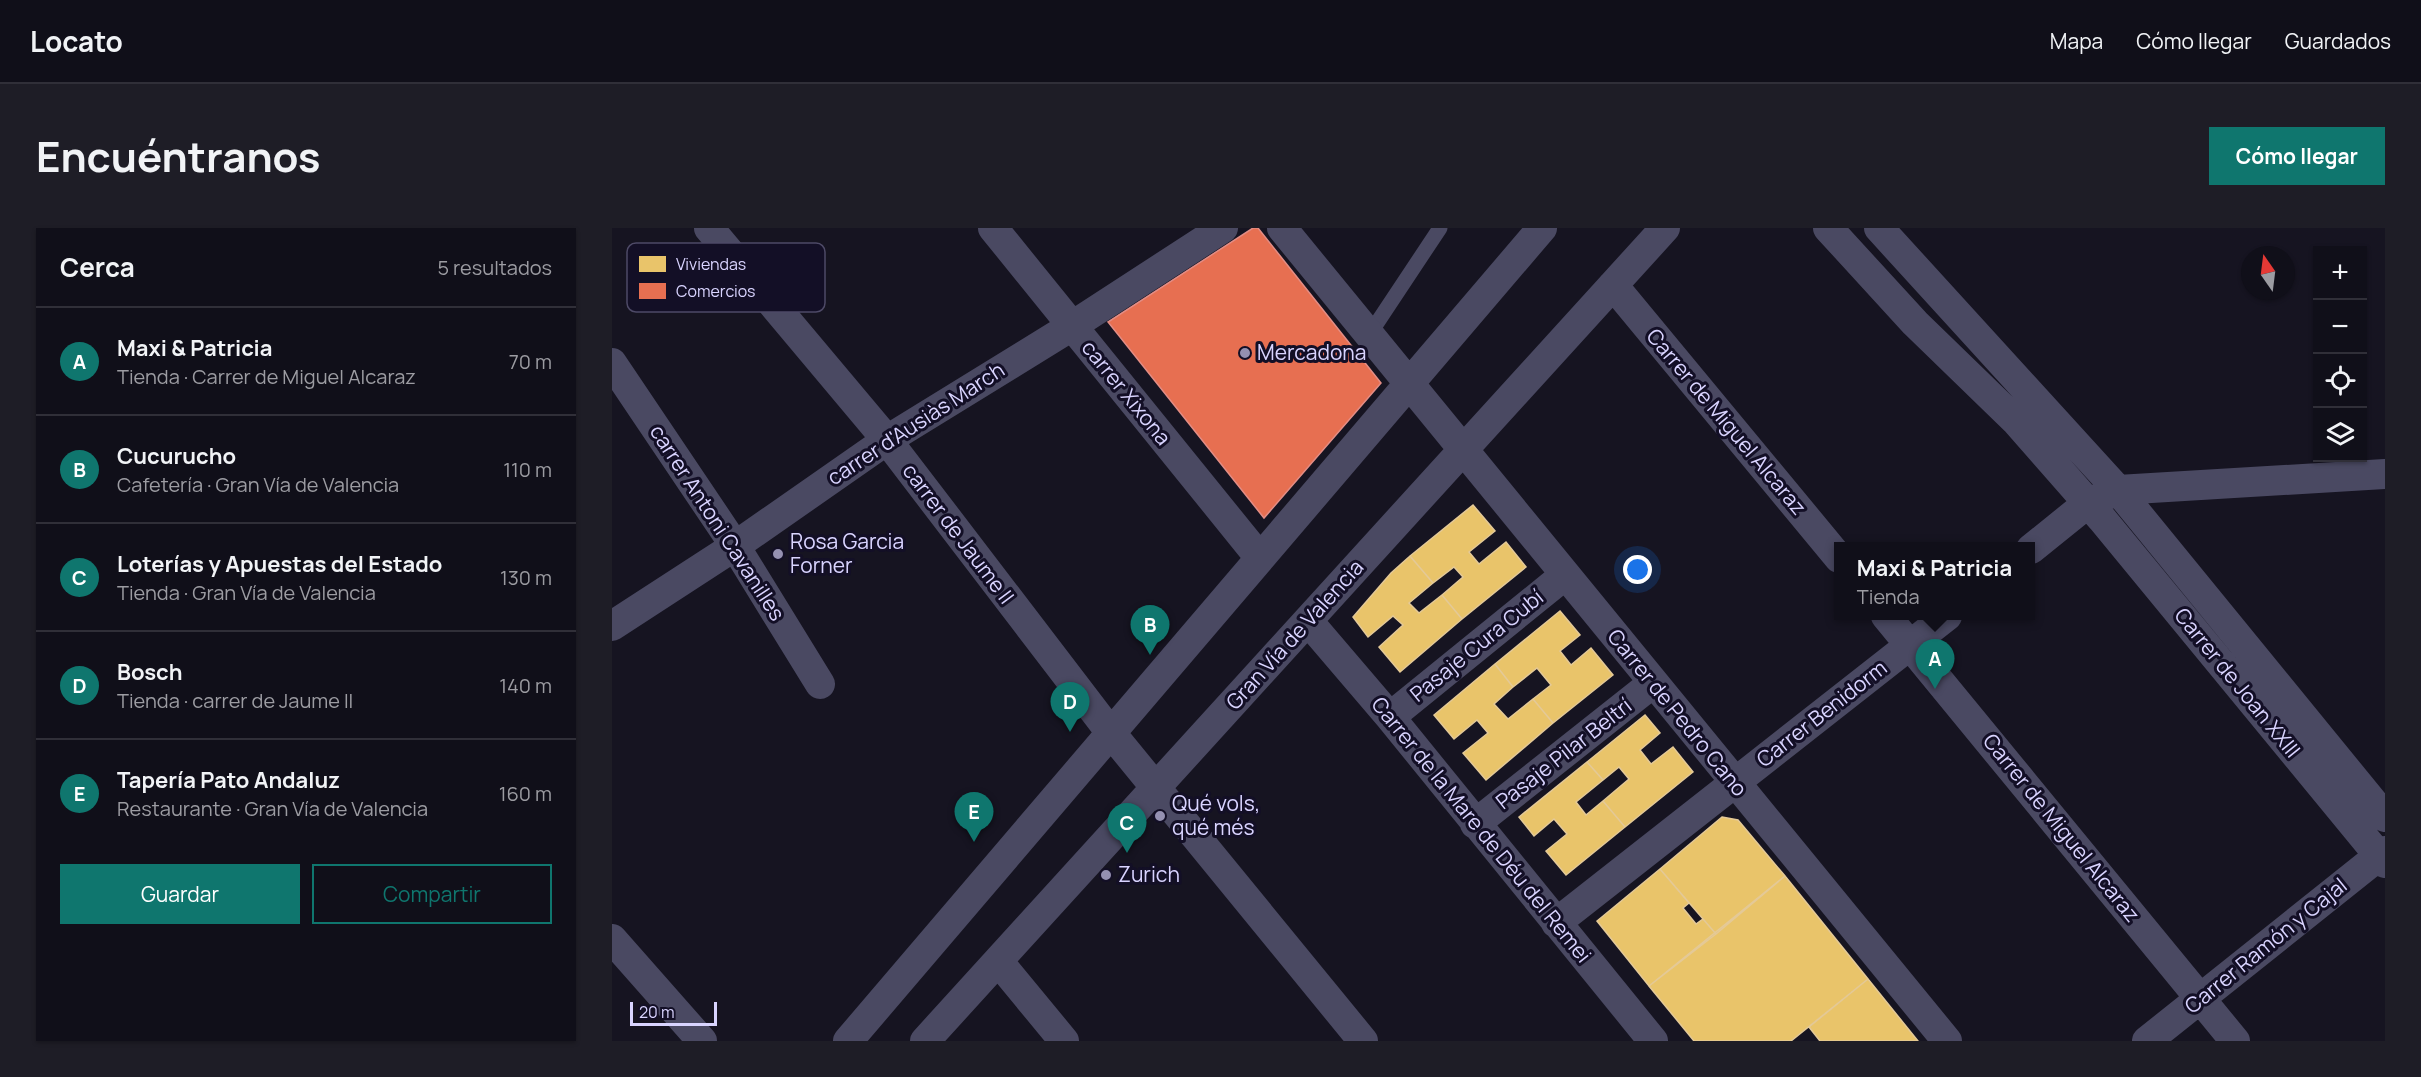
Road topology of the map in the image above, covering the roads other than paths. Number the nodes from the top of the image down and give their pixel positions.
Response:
1 (709, 228) edge
2 (993, 228) edge
3 (1223, 228) edge
4 (1282, 228) edge
5 (1440, 228) edge
6 (1542, 228) edge
7 (1665, 228) edge
8 (1828, 228) edge
9 (1879, 228) edge
10 (722, 243) edge
11 (1613, 285) junction
12 (779, 312) edge
13 (1072, 326) junction
14 (1369, 335) junction
15 (612, 363) edge
16 (1408, 384) junction
17 (886, 440) junction
18 (1463, 451) junction
19 (2385, 474) edge
20 (2118, 490) junction
21 (2095, 511) junction
22 (735, 546) junction
23 (2035, 547) edge
24 (1834, 552) edge
25 (1260, 558) junction
26 (1565, 575) junction
27 (1890, 620) edge
28 (1941, 620) edge
29 (1308, 621) junction
30 (612, 626) edge
31 (1910, 644) junction
32 (1653, 683) junction
33 (820, 684) dead end
34 (1390, 717) junction
35 (1111, 733) junction
36 (1735, 783) junction
37 (1156, 788) junction
38 (2385, 817) edge
39 (1475, 824) junction
40 (2383, 857) edge
41 (1556, 923) junction
42 (612, 939) edge
43 (998, 961) junction
44 (2200, 998) junction
45 (702, 1041) edge
46 (848, 1041) edge
47 (925, 1041) edge
48 (1064, 1041) edge
49 (1363, 1041) edge
50 (1653, 1041) edge
51 (1947, 1041) edge
52 (2147, 1041) edge
53 (2235, 1041) edge

1 - 10 street, carrer de Jaume II
2 - 13 street, carrer Xixona
3 - 13 street, carrer d'Ausiàs March
4 - 14 street, Carrer de Pedro Cano
5 - 14 lane
6 - 16 street
7 - 11 street, Gran Vía de Valencia
8 - 21 street, Carrer de Joan XXIII
9 - 20 street, Carrer de Joan XXIII
11 - 18 street, Gran Vía de Valencia
11 - 24 street, Carrer de Miguel Alcaraz
12 - 17 street, carrer de Jaume II
13 - 17 street, carrer d'Ausiàs March
13 - 25 street, carrer Xixona
14 - 16 street, Carrer de Pedro Cano
15 - 22 street, carrer Antoni Cavanilles
16 - 18 street, Carrer de Pedro Cano
16 - 25 street
17 - 22 street, carrer d'Ausiàs March
17 - 35 street, carrer de Jaume II
18 - 26 street, Carrer de Pedro Cano
18 - 29 street, Gran Vía de Valencia
19 - 20 street
20 - 21 street
20 - 38 street, Carrer de Joan XXIII
21 - 23 street
21 - 40 street, Carrer de Joan XXIII
22 - 30 street, carrer d'Ausiàs March
22 - 33 street, carrer Antoni Cavanilles
25 - 35 street
26 - 32 street, Carrer de Pedro Cano
26 - 34 street, Pasaje Cura Cubí
27 - 31 street, Carrer de Miguel Alcaraz
28 - 31 street, Carrer Benidorm
29 - 34 street, Carrer de la Mare de Déu del Remei
29 - 37 street, Gran Vía de Valencia
31 - 36 street, Carrer Benidorm
31 - 44 street, Carrer de Miguel Alcaraz
32 - 36 street, Carrer de Pedro Cano
32 - 39 street, Pasaje Pilar Beltrí
34 - 39 street, Carrer de la Mare de Déu del Remei
35 - 37 street, carrer de Jaume II
35 - 46 street
36 - 41 street, Carrer Benidorm
36 - 51 street, Carrer de Pedro Cano
37 - 43 street, Gran Vía de Valencia
37 - 49 street, carrer de Jaume II
39 - 41 street, Carrer de la Mare de Déu del Remei
40 - 44 street, Carrer Ramón y Cajal
41 - 50 street, Carrer de la Mare de Déu del Remei
42 - 45 street
43 - 47 street, Gran Vía de Valencia
43 - 48 street
44 - 52 street, Carrer Ramón y Cajal
44 - 53 street, Carrer de Miguel Alcaraz

